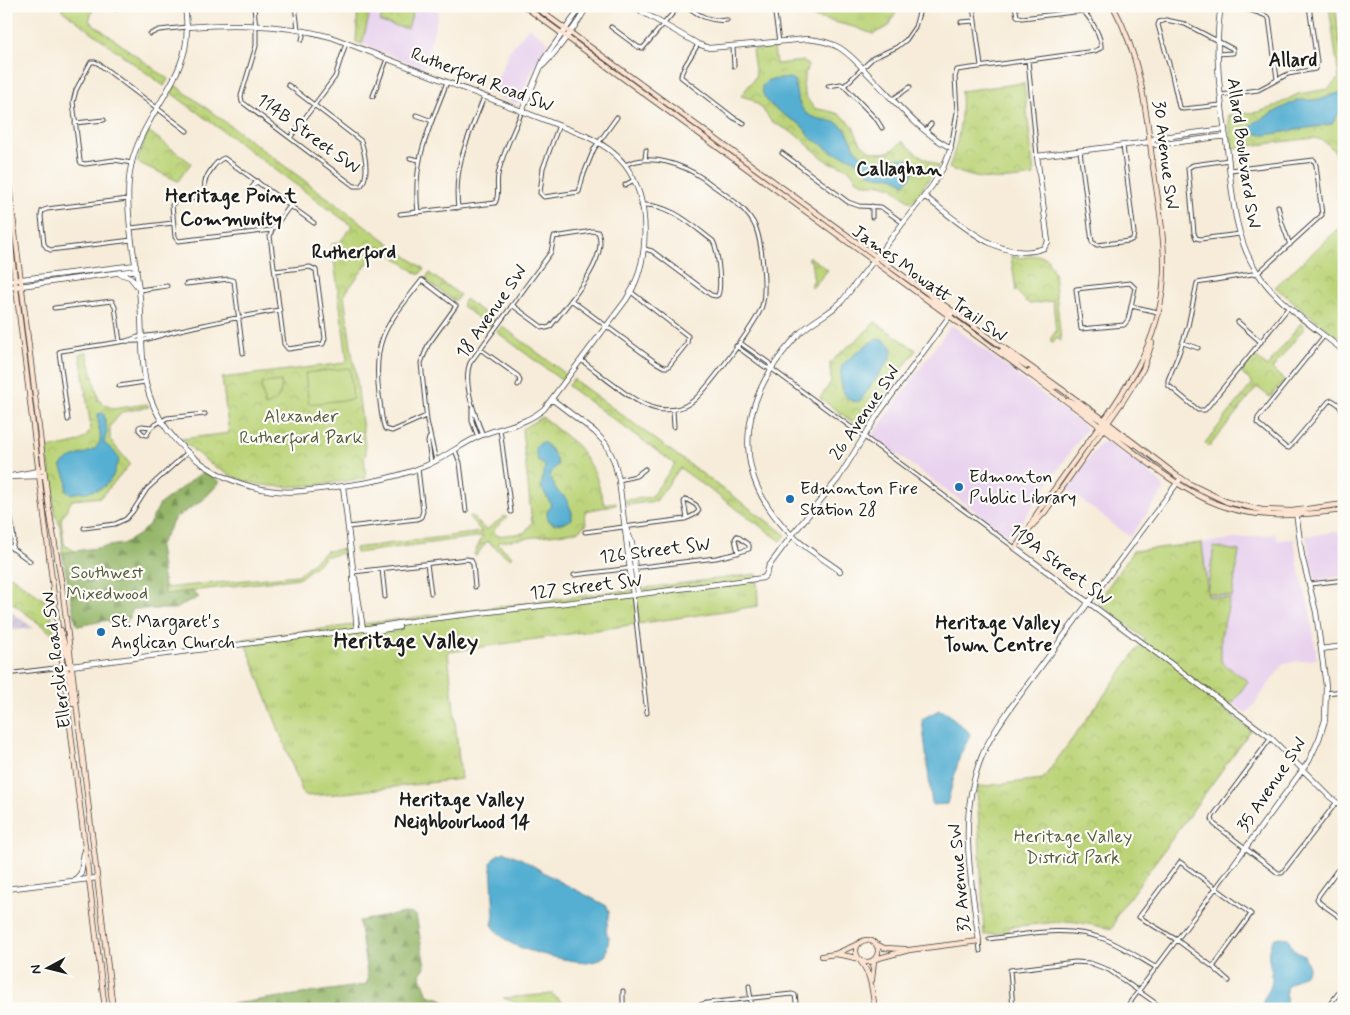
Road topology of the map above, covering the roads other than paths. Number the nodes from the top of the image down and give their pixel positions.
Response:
1 (185, 6) edge
2 (254, 6) edge
3 (295, 6) edge
4 (524, 6) edge
5 (534, 6) edge
6 (632, 6) edge
7 (679, 6) edge
8 (687, 6) edge
9 (921, 6) edge
10 (973, 6) edge
11 (1016, 6) edge
12 (1113, 6) edge
13 (1221, 6) edge
14 (1238, 6) edge
15 (1309, 6) edge
16 (587, 8) edge
17 (775, 14) dead end
18 (727, 20) dead end
19 (975, 21) junction
20 (961, 22) dead end
21 (664, 25) junction
22 (256, 26) junction
23 (188, 27) junction
24 (611, 27) dead end
25 (298, 29) junction
26 (568, 30) junction
27 (304, 31) junction
28 (150, 34) dead end
29 (564, 35) junction
30 (302, 40) dead end
31 (1217, 41) junction
32 (346, 42) junction
33 (779, 42) junction
34 (698, 44) junction
35 (733, 47) junction
36 (1217, 54) junction
37 (388, 58) junction
38 (1028, 60) junction
39 (734, 66) dead end
40 (981, 66) junction
41 (862, 68) junction
42 (1277, 79) junction
43 (447, 82) junction
44 (288, 85) dead end
45 (828, 86) dead end
46 (844, 86) junction
47 (910, 87) dead end
48 (1221, 95) junction
49 (373, 96) dead end
50 (485, 96) junction
51 (893, 99) junction
52 (1222, 104) junction
53 (314, 105) junction
54 (158, 108) junction
55 (522, 111) junction
56 (416, 115) dead end
57 (617, 116) dead end
58 (104, 120) dead end
59 (432, 121) junction
60 (744, 123) dead end
61 (75, 124) junction
62 (931, 124) dead end
63 (559, 126) junction
64 (882, 128) dead end
65 (1225, 129) junction
66 (187, 131) dead end
67 (925, 131) junction
68 (1226, 136) junction
69 (290, 138) junction
70 (598, 142) junction
71 (1150, 142) junction
72 (1123, 146) junction
73 (951, 148) junction
74 (646, 150) dead end
75 (1080, 151) junction
76 (782, 154) dead end
77 (1037, 156) junction
78 (410, 158) dead end
79 (6, 160) edge
80 (419, 160) junction
81 (646, 160) junction
82 (1229, 160) junction
83 (132, 162) junction
84 (625, 165) junction
85 (1230, 170) junction
86 (634, 180) junction
87 (256, 181) junction
88 (625, 185) dead end
89 (249, 191) dead end
90 (924, 196) junction
91 (128, 199) junction
92 (641, 205) junction
93 (290, 206) junction
94 (872, 206) junction
95 (1278, 206) dead end
96 (6, 207) edge
97 (458, 208) junction
98 (418, 213) junction
99 (400, 214) dead end
100 (872, 217) dead end
101 (173, 223) junction
102 (314, 223) dead end
103 (903, 223) junction
104 (132, 228) junction
105 (272, 230) junction
106 (1240, 234) junction
107 (133, 240) junction
108 (1290, 245) junction
109 (645, 249) junction
110 (877, 257) junction
111 (873, 261) junction
112 (136, 268) junction
113 (275, 271) junction
114 (116, 273) junction
115 (1258, 273) junction
116 (6, 280) edge
117 (18, 280) junction
118 (186, 284) dead end
119 (19, 286) junction
120 (167, 286) dead end
121 (6, 288) edge
122 (139, 290) junction
123 (631, 292) junction
124 (921, 297) junction
125 (571, 300) junction
126 (512, 305) junction
127 (1131, 306) junction
128 (1289, 307) junction
129 (54, 308) dead end
130 (280, 310) junction
131 (953, 311) junction
132 (1158, 312) junction
133 (239, 316) junction
134 (948, 317) junction
135 (1238, 322) dead end
136 (606, 326) junction
137 (1325, 336) junction
138 (143, 338) junction
139 (984, 341) junction
140 (120, 342) junction
141 (739, 342) junction
142 (1261, 342) junction
143 (1183, 343) junction
144 (736, 346) junction
145 (480, 348) junction
146 (1198, 348) dead end
147 (1344, 351) edge
148 (243, 353) dead end
149 (582, 360) junction
150 (1030, 366) junction
151 (772, 369) junction
152 (1026, 372) junction
153 (146, 382) junction
154 (518, 385) dead end
155 (120, 386) dead end
156 (1076, 398) junction
157 (552, 400) junction
158 (472, 408) junction
159 (672, 410) junction
160 (205, 414) dead end
161 (1344, 414) edge
162 (426, 416) junction
163 (68, 420) dead end
164 (162, 421) junction
165 (1103, 424) junction
166 (151, 427) dead end
167 (674, 427) dead end
168 (500, 429) junction
169 (483, 434) junction
170 (864, 436) junction
171 (478, 437) junction
172 (455, 450) junction
173 (188, 452) junction
174 (433, 462) junction
175 (418, 469) junction
176 (645, 469) dead end
177 (41, 470) junction
178 (42, 476) junction
179 (6, 477) edge
180 (619, 480) junction
181 (1179, 480) junction
182 (343, 486) junction
183 (1344, 504) edge
184 (1344, 510) edge
185 (466, 512) dead end
186 (511, 512) dead end
187 (1296, 513) junction
188 (687, 518) junction
189 (348, 527) junction
190 (625, 527) junction
191 (84, 528) dead end
192 (585, 532) dead end
193 (792, 535) junction
194 (6, 544) edge
195 (1015, 548) junction
196 (12, 549) junction
197 (738, 553) junction
198 (30, 561) dead end
199 (427, 564) junction
200 (632, 568) junction
201 (382, 569) junction
202 (840, 571) dead end
203 (354, 572) junction
204 (574, 575) dead end
205 (763, 578) joint
206 (1344, 580) edge
207 (1310, 584) junction
208 (475, 587) dead end
209 (430, 593) dead end
210 (635, 595) junction
211 (385, 597) dead end
212 (54, 598) junction
213 (1088, 603) junction
214 (364, 629) junction
215 (357, 630) junction
216 (1344, 646) edge
217 (1321, 649) junction
218 (72, 666) junction
219 (63, 667) junction
220 (6, 674) edge
221 (1344, 691) edge
222 (1326, 693) junction
223 (647, 713) dead end
224 (80, 732) junction
225 (1271, 738) junction
226 (1303, 770) junction
227 (1336, 803) junction
228 (1344, 808) edge
229 (1246, 848) junction
230 (85, 850) junction
231 (1344, 861) edge
232 (1233, 864) joint
233 (97, 878) junction
234 (88, 879) junction
235 (74, 881) junction
236 (1215, 888) junction
237 (6, 889) edge
238 (1344, 920) edge
239 (989, 939) dead end
240 (1177, 940) junction
241 (979, 941) junction
242 (874, 943) junction
243 (858, 944) junction
244 (909, 950) junction
245 (980, 951) dead end
246 (834, 954) junction
247 (822, 956) dead end
248 (875, 959) junction
249 (859, 960) junction
250 (1155, 967) junction
251 (1213, 967) junction
252 (1229, 981) dead end
253 (872, 984) junction
254 (749, 986) dead end
255 (1344, 986) edge
256 (623, 991) dead end
257 (1140, 991) junction
258 (750, 998) junction
259 (707, 1003) junction
260 (1161, 1007) dead end
261 (1040, 1008) edge
262 (105, 1009) edge
263 (113, 1009) edge
264 (623, 1009) edge
265 (685, 1009) edge
266 (707, 1009) edge
267 (752, 1009) edge
268 (797, 1009) edge
269 (875, 1009) edge
270 (1013, 1009) edge
271 (1033, 1009) edge
272 (1125, 1009) edge
273 (1326, 1009) edge

1 - 23 street, Rutherford Road SW
2 - 22 street
3 - 25 street
4 - 29 main road, James Mowatt Trail SW
5 - 26 main road, James Mowatt Trail SW
6 - 21 street
7 - 21 street
8 - 18 street
9 - 41 street
10 - 19 street
11 - 38 street
12 - 71 main road, 30 Avenue SW
13 - 31 street, Allard Boulevard SW
14 - 42 street
15 - 42 street
16 - 26 street
17 - 33 street
19 - 20 street
19 - 40 street
21 - 24 street
21 - 34 street
22 - 23 street, Rutherford Road SW
22 - 25 street, Rutherford Road SW
22 - 69 street, 114B Street SW
23 - 28 street
23 - 54 street, Rutherford Road SW
25 - 27 street, Rutherford Road SW
26 - 29 street
26 - 110 main road, James Mowatt Trail SW
27 - 30 street
27 - 32 street, Rutherford Road SW
29 - 55 street
29 - 111 main road, James Mowatt Trail SW
31 - 36 street, Allard Boulevard SW
31 - 36 street
31 - 52 street
32 - 37 street, Rutherford Road SW
32 - 53 street
33 - 35 street
33 - 41 street
34 - 35 street
34 - 60 street
35 - 39 street
36 - 48 street, Allard Boulevard SW
37 - 43 street, Rutherford Road SW
37 - 49 street
38 - 40 street
38 - 77 street
40 - 73 street
41 - 46 street
41 - 51 street
42 - 48 street
43 - 50 street, Rutherford Road SW
43 - 59 street
44 - 53 street
45 - 46 street
46 - 64 street
47 - 51 street
48 - 52 street, Allard Boulevard SW
50 - 55 street, Rutherford Road SW
50 - 97 street
51 - 67 street
52 - 65 street, Allard Boulevard SW
53 - 69 street
53 - 69 street, 114B Street SW
54 - 61 street
54 - 66 street
54 - 83 street, Rutherford Road SW
55 - 63 street, Rutherford Road SW
55 - 97 street
56 - 59 street
57 - 70 street
58 - 61 street
59 - 80 street
61 - 83 street
62 - 67 street
63 - 70 street, Rutherford Road SW
63 - 70 street
65 - 68 street, Allard Boulevard SW
65 - 71 street
67 - 73 street
68 - 71 street
68 - 82 street, Allard Boulevard SW
70 - 84 street, Rutherford Road SW
71 - 72 street
71 - 132 main road, 30 Avenue SW
72 - 75 street
72 - 75 street
73 - 90 street
74 - 81 street
75 - 77 street
76 - 94 street
77 - 90 street
78 - 80 street
79 - 117 main road, Ellerslie Road SW
80 - 98 street
81 - 84 street
81 - 141 street
82 - 85 street, Allard Boulevard SW
82 - 106 street
83 - 91 street, Rutherford Road SW
84 - 86 street, Rutherford Road SW
85 - 106 street, Allard Boulevard SW
85 - 108 street
86 - 88 street
86 - 92 street, Rutherford Road SW
87 - 89 street
87 - 93 street
87 - 101 street
90 - 103 street
91 - 104 street, Rutherford Road SW
91 - 107 street
92 - 109 street, Rutherford Road SW
92 - 109 street
93 - 102 street
93 - 105 street
94 - 100 street
94 - 103 street
95 - 108 street
96 - 117 main road, Ellerslie Road SW
97 - 98 street
98 - 99 street
101 - 104 street
101 - 105 street
103 - 110 street
104 - 107 street, Rutherford Road SW
105 - 113 street
106 - 115 street, Allard Boulevard SW
107 - 112 street, Rutherford Road SW
108 - 115 street
109 - 123 street, Rutherford Road SW
110 - 111 street
110 - 131 main road, James Mowatt Trail SW
111 - 124 main road, James Mowatt Trail SW
111 - 151 street
112 - 114 street
112 - 117 street
112 - 122 street, Rutherford Road SW
113 - 130 street
113 - 130 street
114 - 119 street
114 - 122 street
115 - 128 street, Allard Boulevard SW
115 - 143 street
116 - 117 street
117 - 119 main road, Ellerslie Road SW
118 - 133 street
119 - 121 street
119 - 177 main road, Ellerslie Road SW
120 - 122 street
122 - 138 street, Rutherford Road SW
123 - 136 street, Rutherford Road SW
123 - 136 street
124 - 131 main road
124 - 134 main road, James Mowatt Trail SW
125 - 126 street
125 - 126 street, 18 Avenue SW
125 - 136 street
126 - 145 street, 18 Avenue SW
127 - 127 street
127 - 132 street
128 - 137 street, Allard Boulevard SW
128 - 142 street
129 - 140 street
130 - 133 street
131 - 134 street, 26 Avenue SW
131 - 150 main road, James Mowatt Trail SW
132 - 165 main road, 30 Avenue SW
133 - 138 street
133 - 148 street
134 - 139 main road, James Mowatt Trail SW
134 - 170 street, 26 Avenue SW
135 - 142 street
136 - 149 street, Rutherford Road SW
137 - 147 street, Allard Boulevard SW
137 - 161 street
138 - 140 street
138 - 153 street, Rutherford Road SW
139 - 150 main road
139 - 152 main road, James Mowatt Trail SW
140 - 163 street
141 - 144 street
141 - 151 street, 119A Street SW
142 - 143 street
143 - 146 street
144 - 151 street, 119A Street SW
144 - 159 street
145 - 154 street
145 - 158 street, 18 Avenue SW
149 - 157 street, Rutherford Road SW
149 - 159 street
150 - 156 main road, James Mowatt Trail SW
151 - 170 street, 119A Street SW
151 - 193 street
152 - 156 main road
152 - 165 main road, James Mowatt Trail SW
153 - 155 street
153 - 164 street, Rutherford Road SW
156 - 165 main road, James Mowatt Trail SW
157 - 168 street, Rutherford Road SW
157 - 180 street
158 - 169 street, 18 Avenue SW
158 - 171 street, 18 Avenue SW
159 - 167 street
160 - 164 street
162 - 162 street
162 - 174 street
164 - 166 street
164 - 173 street, Rutherford Road SW
165 - 181 main road, James Mowatt Trail SW
165 - 181 main road, James Mowatt Trail SW
165 - 195 main road, 30 Avenue SW
168 - 169 street, Rutherford Road SW
168 - 186 street
169 - 171 street, Rutherford Road SW
170 - 193 street, 26 Avenue SW
170 - 195 street, 119A Street SW
171 - 172 street, Rutherford Road SW
172 - 174 street, Rutherford Road SW
172 - 185 street
173 - 182 street, Rutherford Road SW
173 - 191 street
174 - 175 street, Rutherford Road SW
175 - 182 street, Rutherford Road SW
175 - 189 street
176 - 180 street
177 - 178 main road, Ellerslie Road SW
177 - 179 street
178 - 179 street
178 - 212 main road, Ellerslie Road SW
178 - 218 main road, Ellerslie Road SW
179 - 196 street
180 - 190 street
181 - 187 main road, James Mowatt Trail SW
181 - 213 street, 32 Avenue SW
182 - 189 street
183 - 187 main road, James Mowatt Trail SW
184 - 187 main road, James Mowatt Trail SW
187 - 207 street, 35 Avenue SW
188 - 188 street
188 - 190 street
189 - 203 street
190 - 192 street
190 - 200 street
193 - 202 street
193 - 205 street, 26 Avenue SW
194 - 196 street
195 - 213 street, 119A Street SW
196 - 198 street
197 - 197 street, 126 Street SW
197 - 200 street, 126 Street SW
199 - 201 street
199 - 208 street
199 - 209 street
200 - 204 street, 126 Street SW
200 - 210 street
201 - 203 street
201 - 211 street
203 - 214 street
203 - 215 street
205 - 210 street, 127 Street SW
206 - 207 street
207 - 217 street, 35 Avenue SW
210 - 214 street, 127 Street SW
210 - 223 street
212 - 218 main road
212 - 219 main road, Ellerslie Road SW
213 - 225 street, 119A Street SW
213 - 241 street, 32 Avenue SW
214 - 215 street, 127 Street SW
215 - 218 street, 127 Street SW
216 - 217 street
217 - 222 street, 35 Avenue SW
218 - 219 street, 127 Street SW
218 - 224 main road, Ellerslie Road SW
219 - 220 street, 127 Street SW
219 - 224 main road
219 - 230 main road, Ellerslie Road SW
221 - 222 street
222 - 226 street, 35 Avenue SW
224 - 233 main road, Ellerslie Road SW
225 - 226 street, 119A Street SW
225 - 229 street
226 - 227 street, 119A Street SW
226 - 229 street, 35 Avenue SW
227 - 228 street, 119A Street SW
227 - 229 street
229 - 232 street, 35 Avenue SW
230 - 234 main road, Ellerslie Road SW
230 - 235 street
231 - 238 street
232 - 236 street
233 - 234 street
233 - 263 main road, Ellerslie Road SW
234 - 235 street
234 - 262 main road, Ellerslie Road SW
235 - 237 street
236 - 240 street
236 - 240 street
236 - 251 street
239 - 250 street
240 - 250 street
240 - 251 street
241 - 244 main road
241 - 245 street, 32 Avenue SW
242 - 243 main road
242 - 244 main road
242 - 248 main road
243 - 246 main road
243 - 249 main road
244 - 248 main road
246 - 247 main road
246 - 249 main road
248 - 249 main road
248 - 253 main road
249 - 253 main road
250 - 257 street
251 - 252 street
253 - 269 main road
254 - 258 street
255 - 273 street
256 - 264 street
257 - 260 street
257 - 270 street
257 - 272 street
258 - 259 street
258 - 267 street
258 - 268 street
259 - 265 street
259 - 266 street
261 - 271 street

